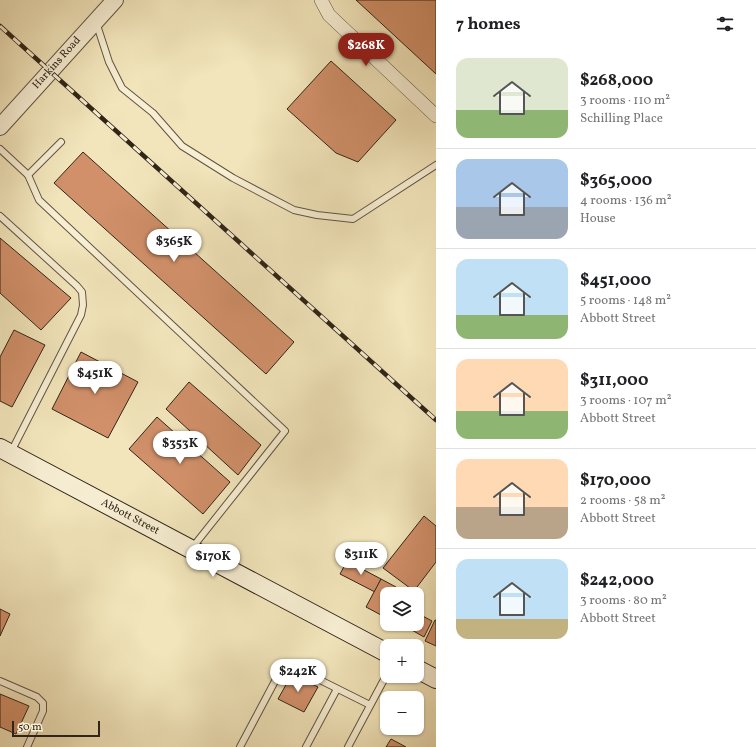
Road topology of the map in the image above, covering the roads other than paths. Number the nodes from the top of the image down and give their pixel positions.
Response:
1 (115, 0) edge
2 (321, 0) edge
3 (96, 21) junction
4 (436, 116) edge
5 (0, 127) edge
6 (61, 142) dead end
7 (0, 149) edge
8 (436, 165) edge
9 (28, 175) junction
10 (0, 216) edge
11 (5, 450) edge
12 (191, 549) junction
13 (380, 649) edge
14 (424, 673) edge
15 (436, 679) edge
16 (0, 681) edge
17 (382, 683) edge
18 (337, 689) junction
19 (370, 706) junction
20 (27, 747) edge
21 (240, 747) edge
22 (306, 747) edge
23 (348, 747) edge

1 - 3 street, Harkins Road
2 - 4 street
3 - 5 street, Harkins Road
3 - 8 lane
6 - 9 lane
7 - 9 lane
9 - 12 lane
10 - 11 lane
11 - 12 main road, Abbott Street
12 - 13 main road, Abbott Street
14 - 15 main road
16 - 20 lane
17 - 19 lane
18 - 19 lane
18 - 21 lane
18 - 22 lane
19 - 23 lane

